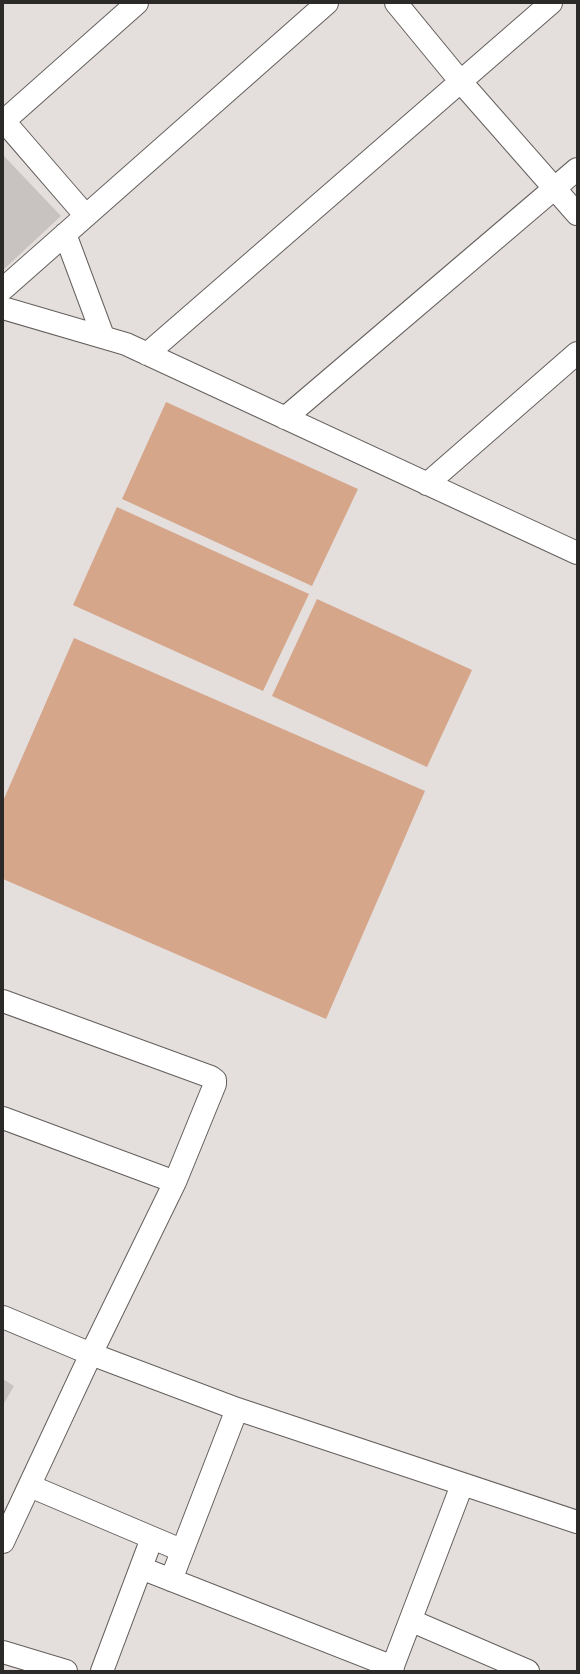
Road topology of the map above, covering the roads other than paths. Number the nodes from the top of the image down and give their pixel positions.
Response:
1 (137, 3) edge
2 (327, 3) edge
3 (396, 3) edge
4 (551, 3) edge
5 (461, 82) junction
6 (3, 120) edge
7 (577, 169) edge
8 (554, 188) junction
9 (577, 214) edge
10 (86, 216) junction
11 (65, 234) junction
12 (3, 289) edge
13 (3, 308) edge
14 (103, 336) junction
15 (577, 353) edge
16 (146, 354) junction
17 (285, 418) junction
18 (427, 484) junction
19 (575, 550) edge
20 (3, 1001) edge
21 (3, 1118) edge
22 (174, 1182) junction
23 (3, 1317) edge
24 (91, 1354) junction
25 (237, 1409) junction
26 (462, 1485) junction
27 (30, 1486) junction
28 (577, 1522) edge
29 (152, 1538) junction
30 (3, 1542) edge
31 (180, 1550) junction
32 (141, 1568) junction
33 (171, 1580) junction
34 (412, 1621) junction
35 (3, 1652) edge
36 (392, 1669) edge
37 (66, 1671) edge
38 (102, 1671) edge
39 (528, 1671) edge

1 - 6 street
2 - 10 street
3 - 5 street
4 - 5 street
5 - 8 street
5 - 16 street
6 - 10 street
7 - 8 street
8 - 9 street
8 - 17 street
10 - 11 street
11 - 12 street
11 - 14 street
13 - 14 street
14 - 16 street
15 - 18 street
16 - 17 street
17 - 18 street
18 - 19 street
20 - 22 street
21 - 22 street
22 - 24 street
23 - 24 street
24 - 25 street
24 - 27 street
25 - 26 street
25 - 31 street
26 - 28 street
26 - 34 street
27 - 29 street
27 - 30 street
29 - 31 street
29 - 32 street
31 - 33 street
32 - 33 street
32 - 38 street
33 - 36 street
34 - 36 street
34 - 39 street
35 - 37 street

